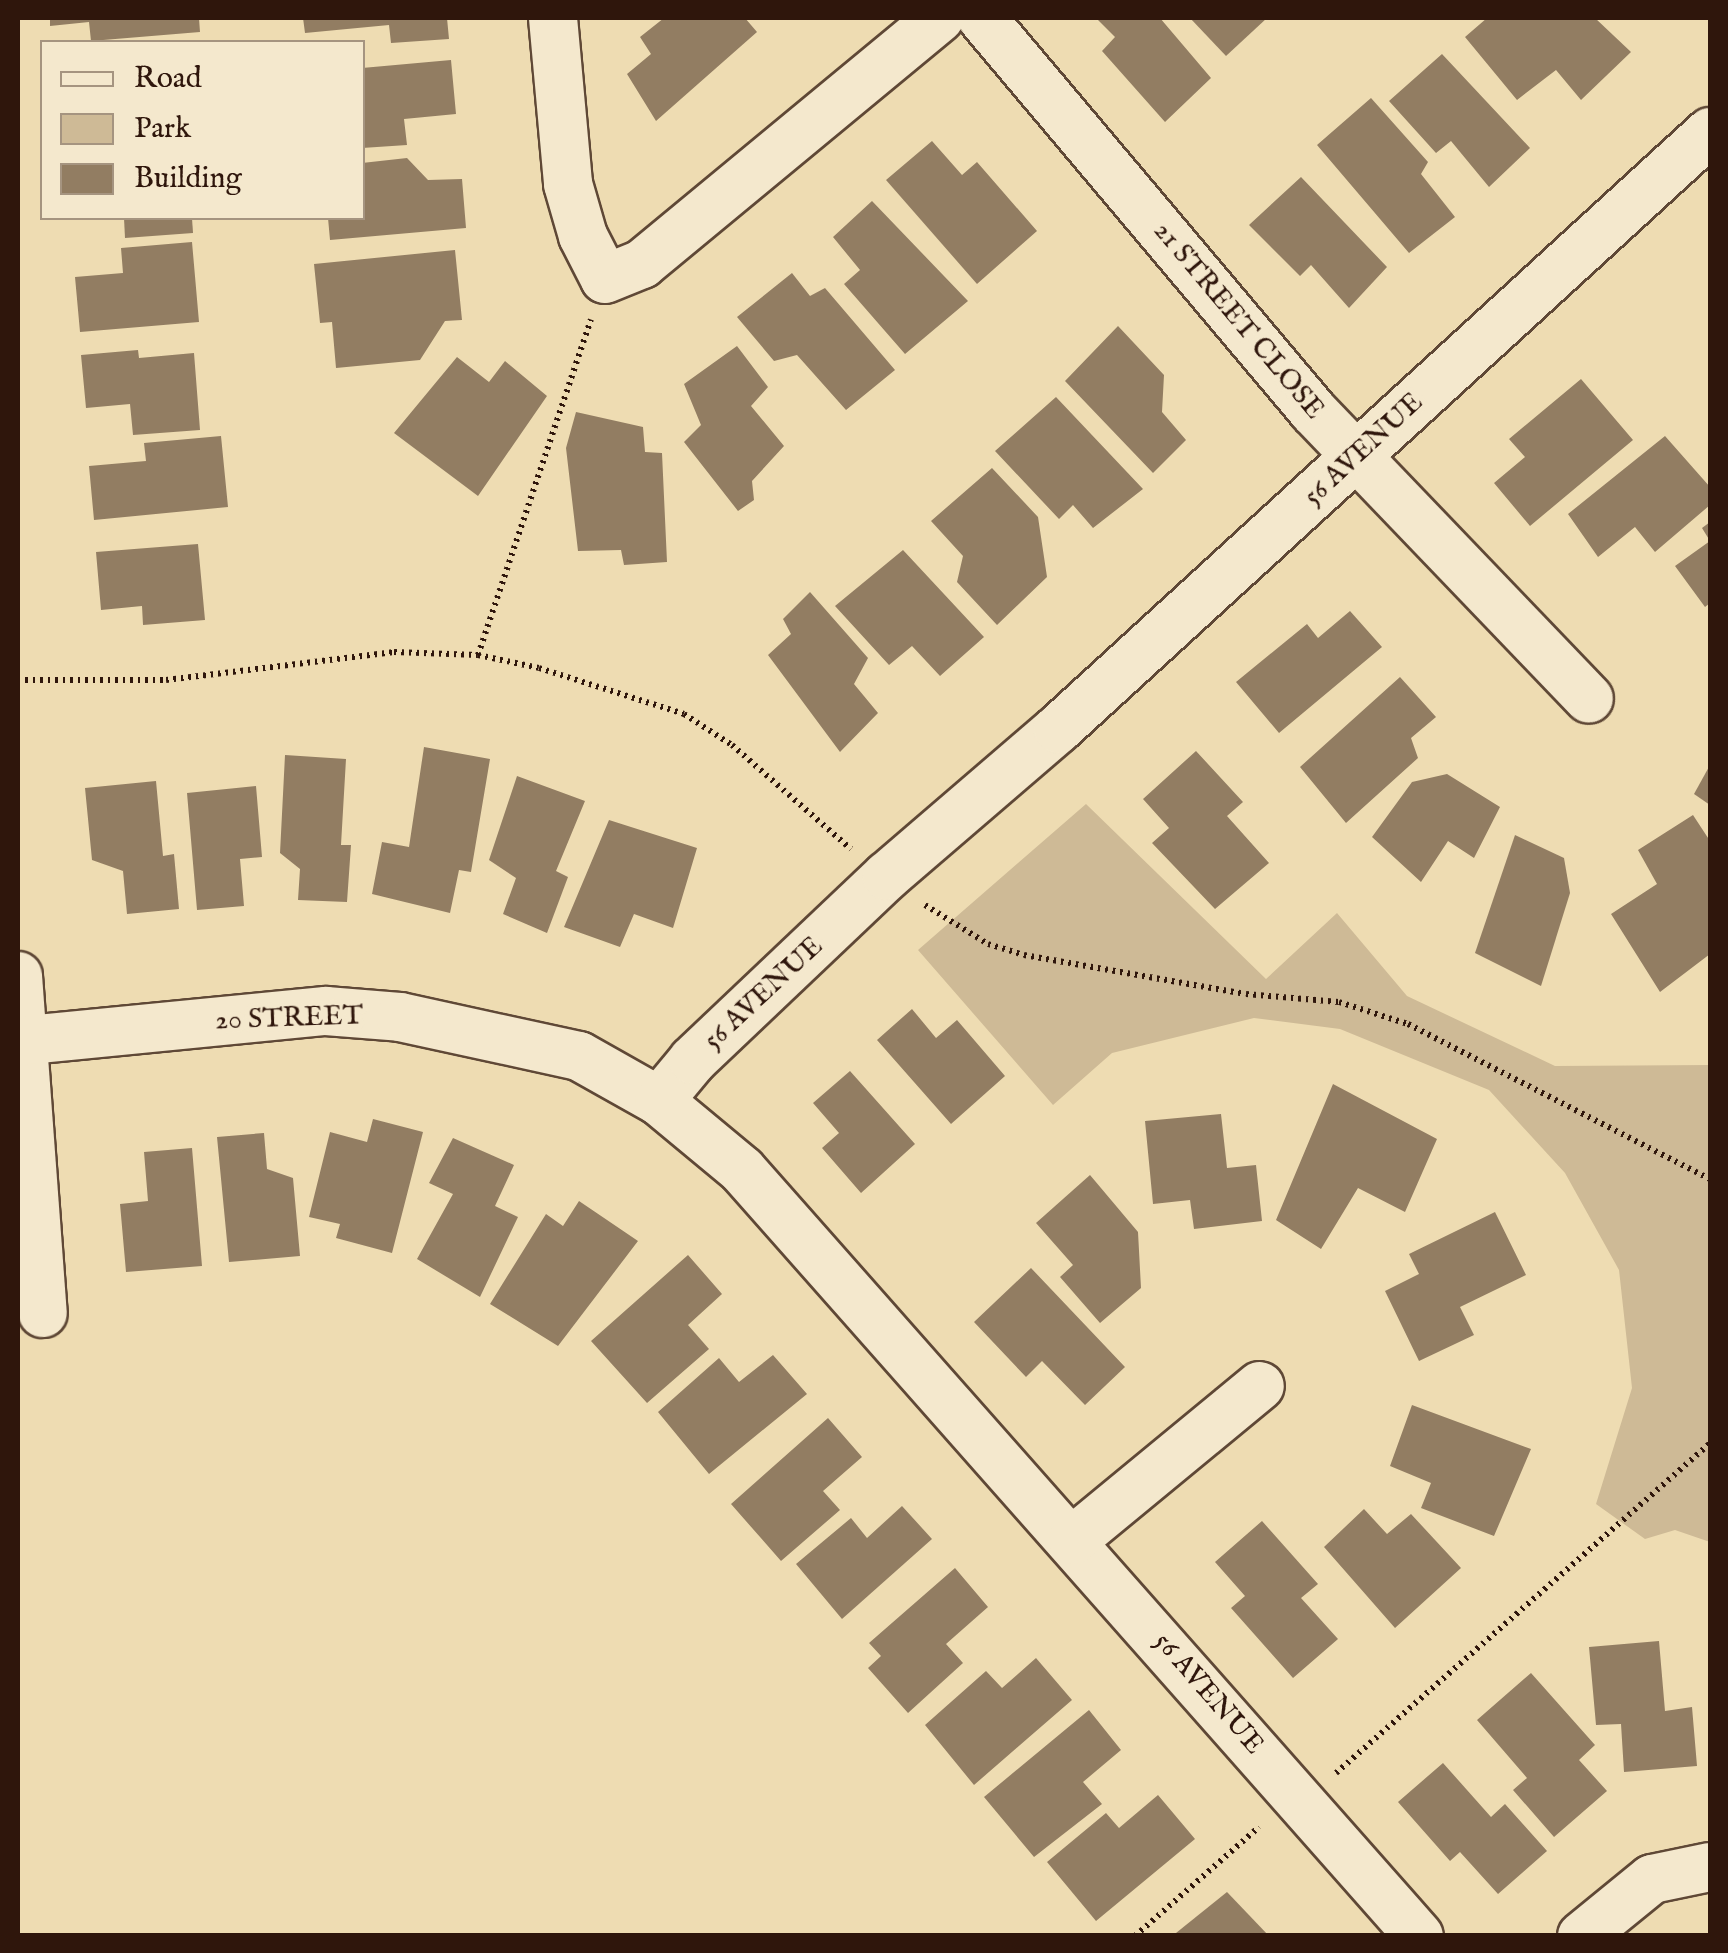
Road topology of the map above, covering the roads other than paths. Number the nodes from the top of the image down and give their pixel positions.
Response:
1 (553, 18) edge
2 (939, 18) edge
3 (982, 18) edge
4 (1710, 132) edge
5 (1357, 457) junction
6 (1589, 698) dead end
7 (18, 976) edge
8 (21, 1041) edge
9 (659, 1101) junction
10 (43, 1314) dead end
11 (1260, 1386) dead end
12 (1073, 1540) junction
13 (1710, 1867) edge
14 (1418, 1936) edge
15 (1582, 1936) edge

1 - 2 street
3 - 5 street, 21 STREET CLOSE
4 - 5 street, 56 AVENUE
5 - 6 street, 21 STREET CLOSE
5 - 9 street, 56 AVENUE
7 - 8 street
8 - 9 street, 20 STREET
8 - 10 street
9 - 12 street, 56 AVENUE
11 - 12 street
12 - 14 street, 56 AVENUE
13 - 15 street

